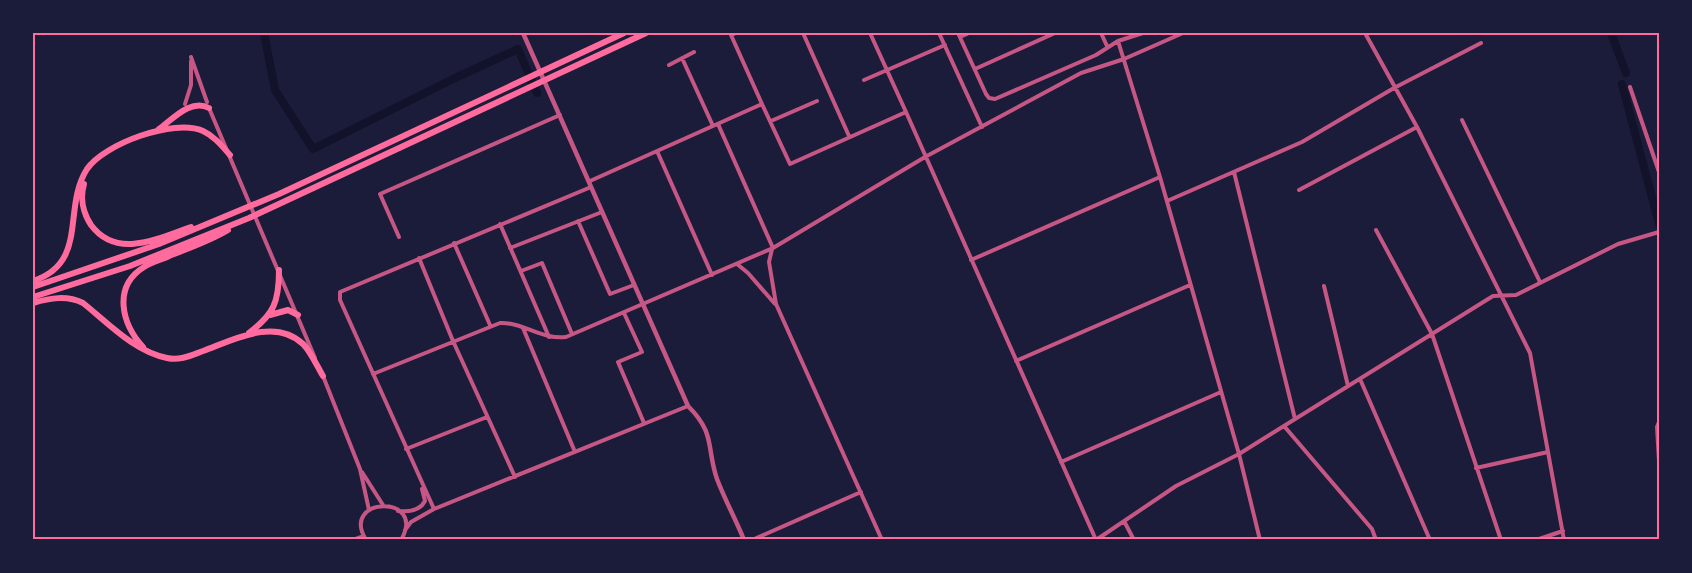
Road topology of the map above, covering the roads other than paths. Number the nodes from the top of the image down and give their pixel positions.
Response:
1 (523, 33) edge
2 (624, 33) edge
3 (646, 33) edge
4 (736, 33) edge
5 (803, 33) edge
6 (870, 33) edge
7 (939, 33) edge
8 (969, 33) edge
9 (1055, 33) edge
10 (1101, 33) edge
11 (1143, 33) edge
12 (1183, 33) edge
13 (1365, 33) edge
14 (959, 35) edge
15 (1128, 35) edge
16 (1118, 41) junction
17 (1481, 44) dead end
18 (945, 45) junction
19 (1107, 46) junction
20 (694, 52) dead end
21 (682, 58) junction
22 (1124, 59) junction
23 (669, 64) dead end
24 (975, 69) junction
25 (887, 70) junction
26 (864, 80) dead end
27 (1630, 87) dead end
28 (1394, 88) junction
29 (817, 101) dead end
30 (185, 104) dead end
31 (762, 104) junction
32 (208, 105) junction
33 (906, 111) junction
34 (560, 115) junction
35 (1462, 120) dead end
36 (771, 121) junction
37 (718, 123) junction
38 (713, 126) junction
39 (982, 127) junction
40 (1417, 127) junction
41 (156, 131) junction
42 (849, 136) junction
43 (657, 151) junction
44 (230, 155) junction
45 (925, 157) junction
46 (87, 169) junction
47 (1234, 171) junction
48 (1659, 172) edge
49 (1160, 177) junction
50 (591, 184) junction
51 (1299, 190) dead end
52 (1167, 201) junction
53 (245, 208) junction
54 (603, 212) junction
55 (249, 218) junction
56 (578, 221) junction
57 (500, 225) junction
58 (1376, 230) dead end
59 (1659, 232) edge
60 (399, 237) dead end
61 (454, 243) junction
62 (510, 248) junction
63 (773, 248) junction
64 (419, 258) junction
65 (970, 260) junction
66 (737, 264) junction
67 (279, 270) junction
68 (520, 271) junction
69 (712, 275) junction
70 (33, 281) edge
71 (1540, 282) junction
72 (634, 285) junction
73 (1190, 285) junction
74 (1324, 286) dead end
75 (33, 287) edge
76 (1501, 296) junction
77 (33, 297) edge
78 (33, 303) edge
79 (776, 304) junction
80 (643, 305) junction
81 (624, 313) junction
82 (298, 315) junction
83 (268, 316) junction
84 (490, 326) junction
85 (523, 327) junction
86 (572, 334) junction
87 (1432, 334) junction
88 (246, 335) junction
89 (549, 338) junction
90 (453, 340) junction
91 (148, 351) junction
92 (1016, 361) junction
93 (373, 374) junction
94 (322, 376) junction
95 (1360, 379) junction
96 (1348, 386) junction
97 (1221, 392) junction
98 (688, 406) junction
99 (487, 417) junction
100 (1295, 419) junction
101 (1659, 422) edge
102 (644, 423) junction
103 (1284, 426) junction
104 (406, 449) junction
105 (575, 452) junction
106 (1548, 452) junction
107 (1239, 454) junction
108 (1659, 461) edge
109 (1061, 462) junction
110 (1476, 468) junction
111 (360, 469) junction
112 (515, 477) junction
113 (419, 480) junction
114 (861, 492) junction
115 (383, 505) junction
116 (434, 509) junction
117 (369, 510) junction
118 (398, 511) junction
119 (1124, 521) junction
120 (405, 530) junction
121 (1563, 531) junction
122 (365, 538) edge
123 (353, 540) edge
124 (401, 540) edge
125 (744, 540) edge
126 (752, 540) edge
127 (882, 540) edge
128 (1093, 540) edge
129 (1134, 540) edge
130 (1260, 540) edge
131 (1376, 540) edge
132 (1430, 540) edge
133 (1501, 540) edge
134 (1536, 540) edge
135 (1564, 540) edge

1 - 34 street
2 - 53 highway
3 - 55 highway
4 - 31 street
5 - 42 street
6 - 25 street
7 - 18 street
8 - 14 street
9 - 24 street
10 - 19 street
11 - 15 street
12 - 22 street
13 - 28 street
14 - 24 street
15 - 16 street
16 - 19 street
16 - 22 street
17 - 28 street
18 - 25 street
18 - 39 street
19 - 24 street
20 - 21 street
21 - 23 street
21 - 38 street
22 - 39 street
22 - 49 street
25 - 26 street
25 - 33 street
27 - 48 street
28 - 40 street
28 - 47 street
29 - 36 street
30 - 32 street
31 - 36 street
31 - 37 street
32 - 41 highway
32 - 44 street
33 - 42 street
33 - 45 street
34 - 50 street
34 - 60 street
35 - 71 street
36 - 42 street
37 - 38 street
37 - 63 street
38 - 43 street
39 - 45 street
40 - 51 street
40 - 76 street
41 - 44 highway
41 - 46 highway
43 - 50 street
43 - 69 street
44 - 67 street
45 - 63 street
45 - 65 street
46 - 53 highway
46 - 70 highway
47 - 52 street
47 - 100 street
49 - 52 street
49 - 65 street
50 - 54 street
50 - 57 street
52 - 73 street
53 - 75 highway
54 - 56 street
54 - 72 street
55 - 77 highway
55 - 91 highway
56 - 62 street
56 - 72 street
57 - 61 street
57 - 62 street
58 - 87 street
59 - 71 street
61 - 64 street
61 - 84 street
62 - 68 street
63 - 66 street
63 - 79 street
64 - 90 street
64 - 93 street
65 - 92 street
66 - 69 street
66 - 79 street
67 - 82 street
67 - 83 highway
68 - 86 street
68 - 89 street
69 - 80 street
71 - 76 street
72 - 80 street
73 - 92 street
73 - 97 street
74 - 96 street
76 - 87 street
76 - 106 street
78 - 91 highway
79 - 114 street
80 - 81 street
80 - 98 street
81 - 86 street
81 - 102 street
82 - 83 highway
82 - 94 street
83 - 88 highway
84 - 85 street
84 - 90 street
85 - 89 street
85 - 105 street
86 - 89 street
87 - 95 street
87 - 110 street
88 - 91 highway
88 - 94 highway
90 - 93 street
90 - 99 street
92 - 109 street
93 - 104 street
94 - 111 street
95 - 96 street
95 - 132 street
96 - 100 street
97 - 107 street
97 - 109 street
98 - 102 street
98 - 125 street
99 - 104 street
99 - 112 street
100 - 103 street
101 - 108 street
102 - 105 street
103 - 107 street
103 - 131 street
104 - 113 street
105 - 112 street
106 - 110 street
106 - 121 street
107 - 119 street
107 - 130 street
109 - 128 street
110 - 133 street
111 - 115 street
111 - 117 street
112 - 116 street
113 - 116 street
113 - 118 street
114 - 126 street
114 - 127 street
115 - 117 street
115 - 118 street
116 - 120 street
117 - 122 street
118 - 120 street
119 - 128 street
119 - 129 street
120 - 124 street
121 - 134 street
121 - 135 street
122 - 123 street

